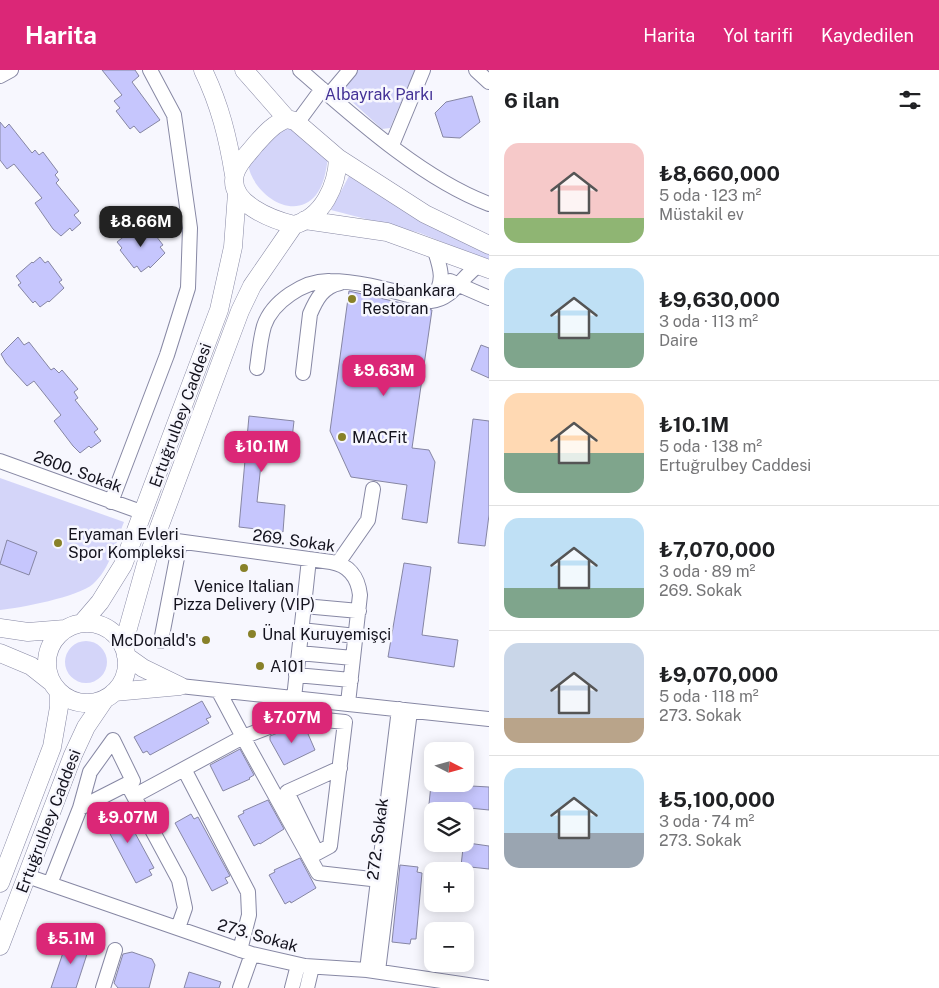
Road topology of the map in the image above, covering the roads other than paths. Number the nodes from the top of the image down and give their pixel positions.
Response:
1 (12, 70) edge
2 (150, 70) edge
3 (204, 70) edge
4 (244, 70) edge
5 (300, 70) edge
6 (350, 70) edge
7 (423, 70) edge
8 (476, 70) edge
9 (0, 76) edge
10 (489, 82) edge
11 (326, 92) junction
12 (292, 121) junction
13 (392, 144) junction
14 (338, 158) junction
15 (235, 184) junction
16 (489, 204) edge
17 (299, 222) junction
18 (489, 245) edge
19 (434, 248) junction
20 (484, 267) edge
21 (441, 276) junction
22 (343, 282) junction
23 (457, 285) junction
24 (489, 298) edge
25 (431, 301) junction
26 (257, 368) dead end
27 (303, 373) dead end
28 (0, 461) edge
29 (373, 489) dead end
30 (112, 502) junction
31 (144, 513) junction
32 (154, 538) junction
33 (180, 542) junction
34 (309, 559) junction
35 (338, 563) junction
36 (304, 606) junction
37 (358, 611) junction
38 (82, 623) junction
39 (0, 628) edge
40 (65, 629) junction
41 (301, 630) junction
42 (356, 636) junction
43 (162, 641) dead end
44 (124, 651) junction
45 (0, 653) edge
46 (299, 653) junction
47 (353, 658) junction
48 (296, 675) junction
49 (351, 680) junction
50 (180, 686) junction
51 (54, 687) junction
52 (218, 690) junction
53 (109, 696) junction
54 (294, 698) junction
55 (348, 703) junction
56 (405, 710) junction
57 (489, 719) edge
58 (243, 737) junction
59 (340, 768) junction
60 (184, 769) junction
61 (128, 784) junction
62 (134, 796) junction
63 (80, 808) junction
64 (27, 876) junction
65 (383, 880) junction
66 (0, 883) edge
67 (50, 884) junction
68 (178, 928) junction
69 (0, 946) edge
70 (115, 950) dead end
71 (246, 952) junction
72 (298, 965) junction
73 (312, 967) junction
74 (372, 970) junction
75 (103, 988) edge
76 (240, 988) edge
77 (292, 988) edge
78 (307, 988) edge
79 (489, 988) edge

1 - 9 street
2 - 30 street
3 - 15 main road, Ertuğrulbey Caddesi
4 - 12 main road
5 - 11 street
6 - 11 street
7 - 13 street
8 - 10 street
11 - 12 street
11 - 13 street
12 - 14 main road
12 - 15 main road
13 - 16 street
14 - 17 main road
14 - 18 main road
15 - 17 main road
15 - 31 main road, Ertuğrulbey Caddesi
17 - 19 main road
17 - 32 main road, Ertuğrulbey Caddesi
19 - 20 main road
19 - 21 street
20 - 23 street
21 - 23 street
21 - 25 street
22 - 25 street
22 - 26 street
22 - 27 street
23 - 24 street
23 - 25 street
28 - 30 street, 2600. Sokak
29 - 35 street
30 - 31 street, 2600. Sokak
31 - 38 main road, Ertuğrulbey Caddesi
32 - 33 street, 269. Sokak
32 - 44 main road, Ertuğrulbey Caddesi
33 - 34 street, 269. Sokak
33 - 43 street
34 - 35 street, 269. Sokak
34 - 36 street
35 - 37 street, 269. Sokak
36 - 37 street
36 - 41 street
37 - 42 street, 269. Sokak
38 - 40 main road
38 - 44 main road
39 - 40 main road
40 - 51 main road
41 - 42 street
41 - 46 street
42 - 47 street, 269. Sokak
44 - 50 main road
44 - 53 main road
45 - 51 main road
46 - 47 street
46 - 48 street
47 - 49 street, 269. Sokak
48 - 49 street
48 - 54 street
49 - 55 street, 269. Sokak
50 - 52 street
50 - 53 main road
51 - 53 main road
51 - 66 main road, Ertuğrulbey Caddesi
52 - 54 street
52 - 58 street
53 - 64 main road, Ertuğrulbey Caddesi
54 - 55 street
55 - 56 street
56 - 57 street
56 - 65 street, 272. Sokak
58 - 59 street
58 - 60 street
58 - 65 street
59 - 59 street
60 - 62 street
60 - 71 street
61 - 62 street
61 - 63 street
61 - 63 street
62 - 68 street
63 - 67 street
64 - 67 street, 273. Sokak
64 - 69 main road, Ertuğrulbey Caddesi
65 - 74 street, 272. Sokak
67 - 68 street, 273. Sokak
68 - 71 street, 273. Sokak
70 - 75 street
71 - 72 street, 273. Sokak
71 - 76 street
72 - 73 street, 273. Sokak
72 - 77 street
73 - 74 street, 273. Sokak
73 - 78 street
74 - 79 street, 273. Sokak

